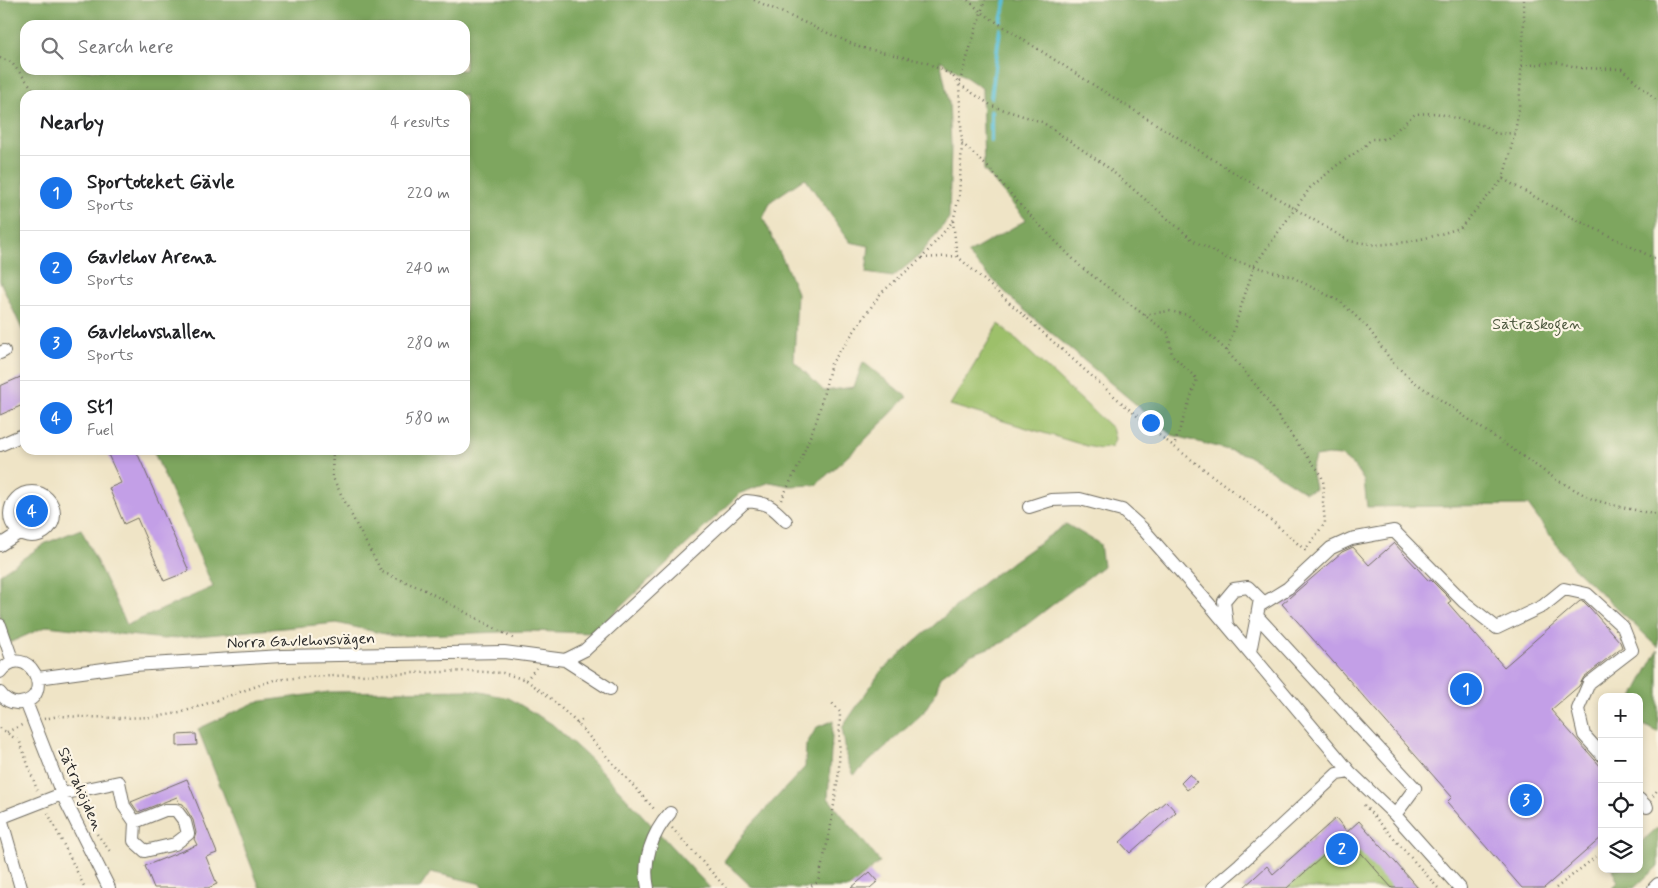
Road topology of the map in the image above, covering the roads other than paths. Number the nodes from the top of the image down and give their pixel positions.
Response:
1 (20, 436) edge
2 (0, 446) edge
3 (1029, 507) dead end
4 (786, 520) dead end
5 (19, 532) dead end
6 (0, 545) edge
7 (1258, 611) junction
8 (0, 625) edge
9 (1227, 625) junction
10 (1250, 652) junction
11 (565, 660) junction
12 (13, 662) junction
13 (0, 671) edge
14 (38, 678) junction
15 (610, 689) dead end
16 (0, 694) edge
17 (26, 702) junction
18 (1598, 750) edge
19 (1350, 772) junction
20 (62, 794) junction
21 (1395, 815) junction
22 (667, 816) road end
23 (0, 818) edge
24 (135, 822) dead end
25 (6, 855) edge
26 (1658, 884) edge
27 (21, 888) edge
28 (109, 888) edge
29 (648, 888) edge
30 (1212, 888) edge
31 (1460, 888) edge
32 (1654, 888) edge

1 - 2 street
3 - 9 street
4 - 11 street
5 - 6 street
7 - 9 street
7 - 10 street
7 - 18 street
7 - 21 street
8 - 12 street
9 - 10 street
10 - 19 street
11 - 14 street, Norra Gavlehovsvägen
11 - 15 street, Norra Gavlehovsvägen
12 - 13 street
12 - 14 street
14 - 17 street
16 - 17 street
17 - 20 street, Sätrahöjden
19 - 21 street
19 - 30 street
20 - 23 street
20 - 24 street
20 - 28 street, Sätrahöjden
21 - 31 street
22 - 29 street
23 - 25 street
25 - 27 street
26 - 32 street

